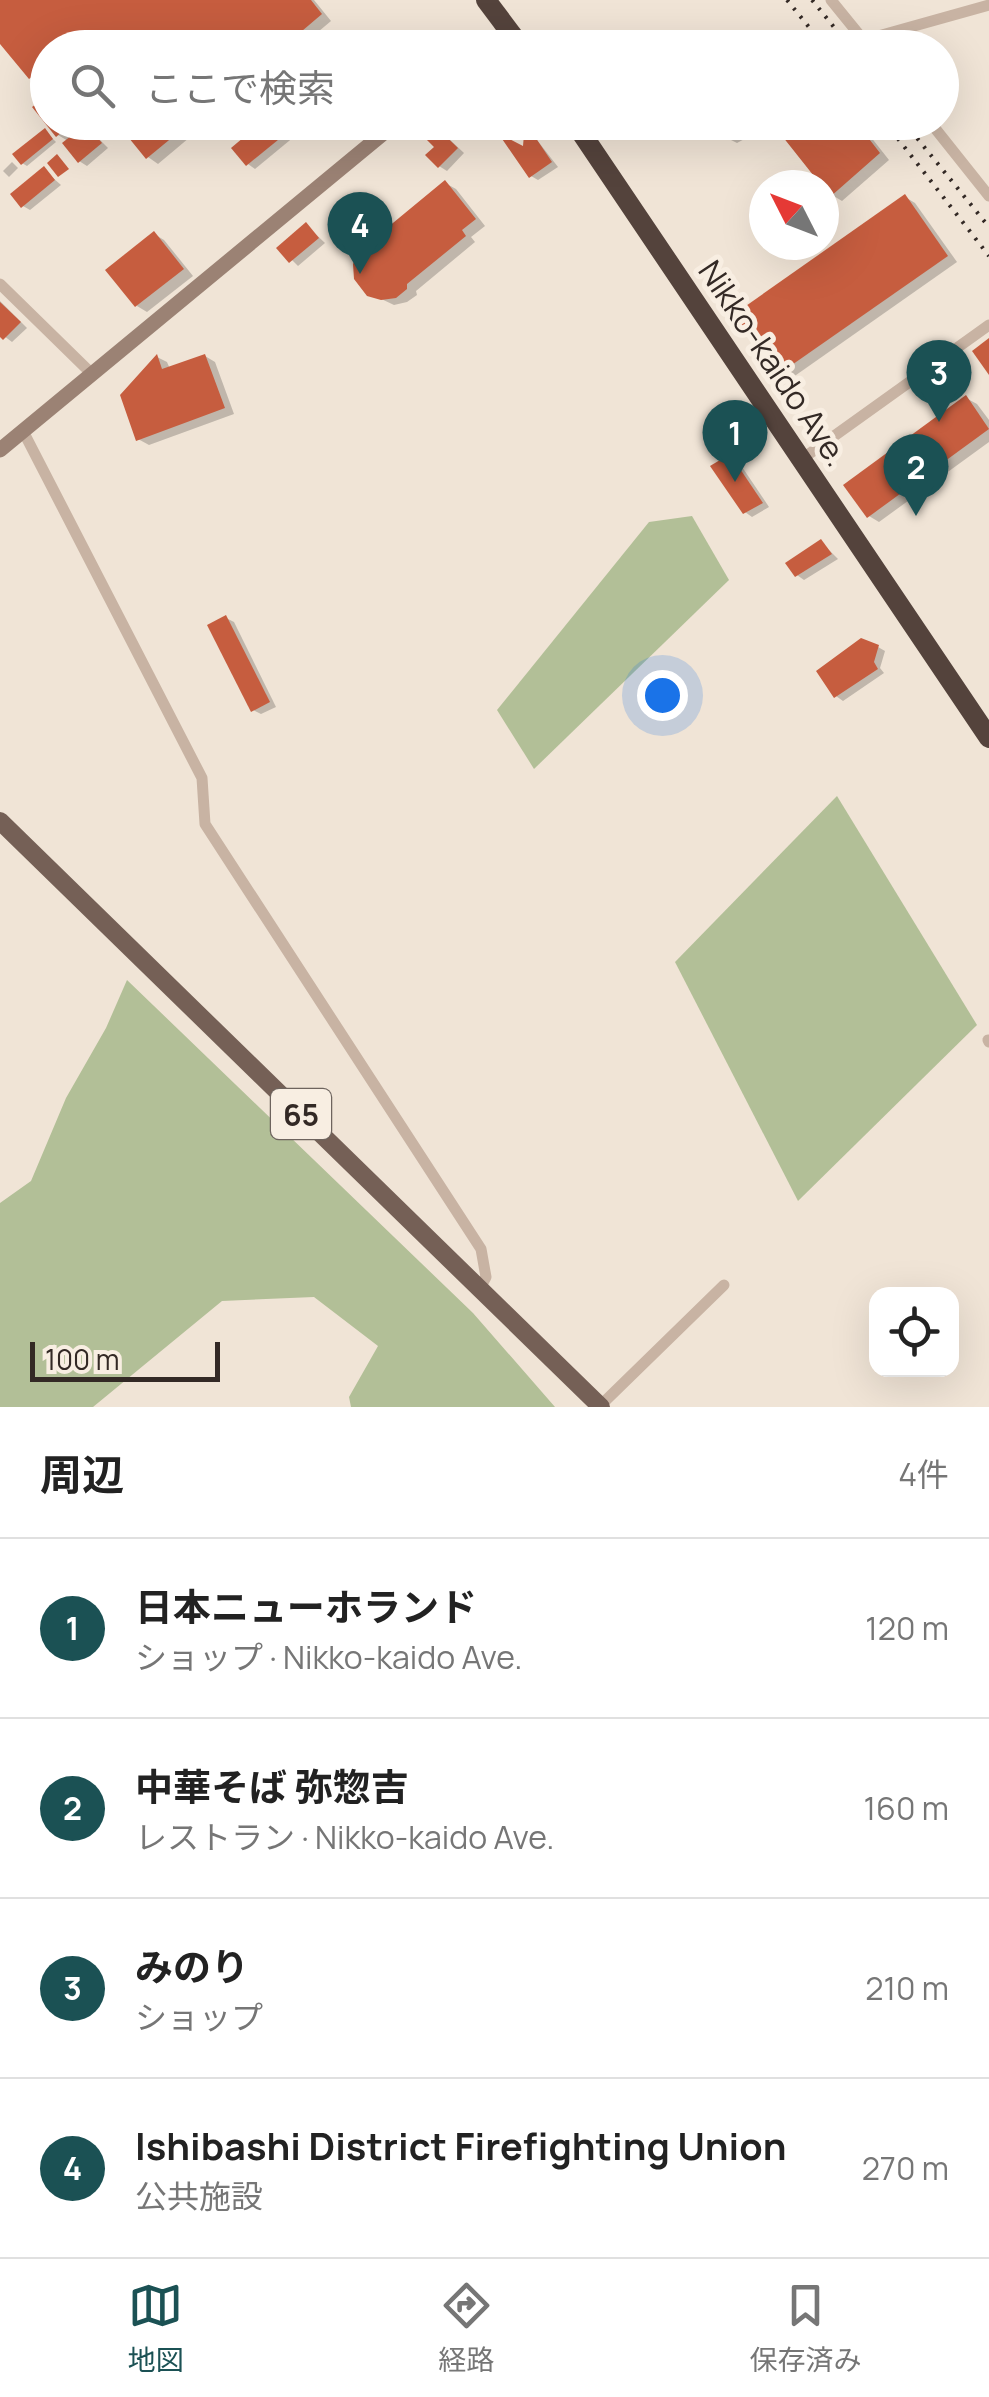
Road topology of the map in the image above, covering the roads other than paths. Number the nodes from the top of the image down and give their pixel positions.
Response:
1 (486, 0) edge
2 (831, 0) edge
3 (989, 5) edge
4 (510, 30) edge
5 (855, 30) edge
6 (910, 30) edge
7 (375, 140) edge
8 (586, 140) edge
9 (944, 140) edge
10 (989, 196) edge
11 (0, 284) edge
12 (989, 325) edge
13 (92, 374) junction
14 (23, 431) junction
15 (0, 450) edge
16 (802, 459) junction
17 (989, 738) edge
18 (0, 822) edge
19 (724, 1285) dead end
20 (480, 1288) junction
21 (601, 1406) edge

1 - 4 highway
2 - 5 street
3 - 6 street
7 - 13 street
8 - 16 highway, Nikko-kaido Ave.
9 - 10 street
11 - 13 street
12 - 16 street
13 - 14 street
14 - 15 street
14 - 20 street
16 - 17 highway, Nikko-kaido Ave.
18 - 20 main road, 65
19 - 21 street
20 - 21 main road, 65

